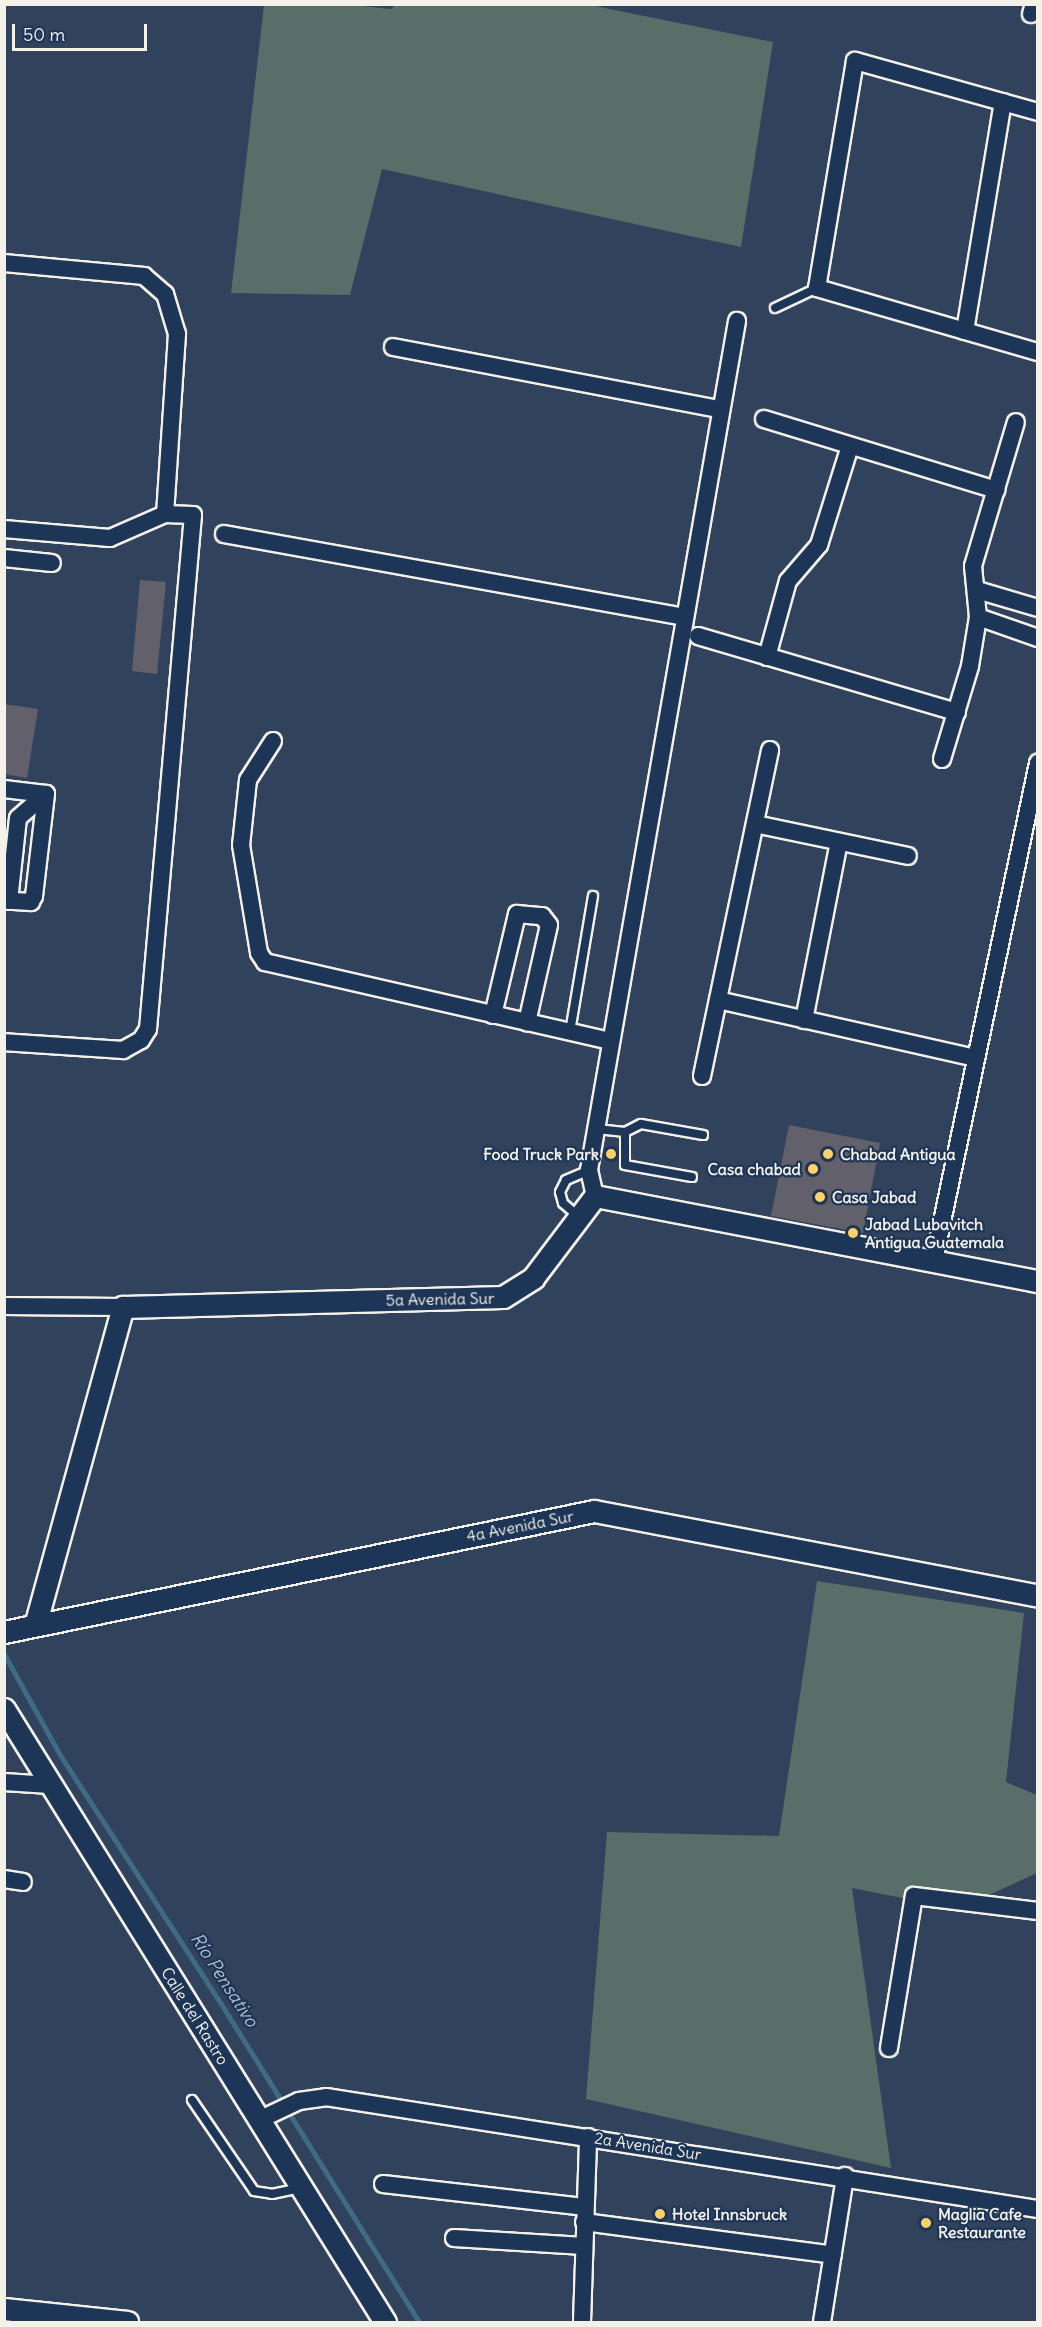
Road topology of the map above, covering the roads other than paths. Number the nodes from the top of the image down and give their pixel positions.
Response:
1 (1003, 102) junction
2 (1038, 112) edge
3 (4, 263) edge
4 (817, 288) junction
5 (775, 308) dead end
6 (737, 321) dead end
7 (965, 331) junction
8 (393, 347) dead end
9 (1038, 352) edge
10 (719, 409) junction
11 (764, 419) dead end
12 (1016, 422) dead end
13 (850, 446) junction
14 (996, 490) junction
15 (165, 514) junction
16 (4, 529) edge
17 (224, 534) dead end
18 (4, 558) edge
19 (52, 563) dead end
20 (977, 590) junction
21 (1038, 608) edge
22 (682, 616) junction
23 (978, 618) junction
24 (698, 636) dead end
25 (1038, 638) edge
26 (767, 657) junction
27 (957, 712) junction
28 (273, 741) dead end
29 (770, 750) dead end
30 (942, 759) dead end
31 (1038, 763) edge
32 (4, 789) edge
33 (46, 794) junction
34 (11, 817) edge
35 (755, 824) junction
36 (839, 842) junction
37 (908, 856) dead end
38 (593, 896) dead end
39 (718, 1000) junction
40 (493, 1015) junction
41 (804, 1020) junction
42 (527, 1023) junction
43 (570, 1032) junction
44 (610, 1041) junction
45 (4, 1042) edge
46 (976, 1058) junction
47 (702, 1076) dead end
48 (597, 1129) junction
49 (625, 1132) junction
50 (703, 1136) dead end
51 (589, 1170) junction
52 (692, 1177) dead end
53 (595, 1196) junction
54 (579, 1217) junction
55 (934, 1260) junction
56 (1038, 1281) edge
57 (4, 1306) edge
58 (123, 1306) junction
59 (1038, 1596) edge
60 (44, 1620) junction
61 (8, 1630) edge
62 (4, 1709) edge
63 (4, 1782) edge
64 (50, 1785) junction
65 (4, 1879) edge
66 (23, 1882) dead end
67 (1038, 1911) edge
68 (889, 2048) dead end
69 (192, 2100) dead end
70 (267, 2116) junction
71 (588, 2137) junction
72 (846, 2176) junction
73 (383, 2184) dead end
74 (303, 2186) junction
75 (1038, 2210) edge
76 (584, 2215) junction
77 (454, 2238) dead end
78 (584, 2246) junction
79 (833, 2255) junction
80 (4, 2309) edge
81 (127, 2322) edge
82 (386, 2322) edge
83 (582, 2322) edge
84 (822, 2322) edge

1 - 2 street
1 - 4 street
1 - 7 street
3 - 15 street
4 - 5 lane
4 - 7 street
6 - 10 street
7 - 9 street
8 - 10 street
10 - 22 street
11 - 13 street
12 - 14 street
13 - 14 street
13 - 26 street
14 - 20 street
15 - 16 street
15 - 45 street
17 - 22 street
18 - 19 street
20 - 21 street
20 - 23 street
22 - 44 street
23 - 25 street
23 - 27 street
24 - 26 street
26 - 27 street
27 - 30 street
28 - 40 street
29 - 35 street
31 - 46 street
32 - 33 street
33 - 34 street
33 - 34 street
35 - 36 street
35 - 39 street
36 - 37 street
36 - 41 street
38 - 43 lane
39 - 41 street
39 - 47 street
40 - 42 street
40 - 42 street
41 - 46 street
42 - 43 street
43 - 44 street
44 - 48 street
46 - 55 street
48 - 49 lane
48 - 51 street
49 - 50 lane
49 - 52 lane
51 - 53 street
51 - 54 lane
53 - 54 street, 5a Avenida Sur
53 - 55 street
54 - 58 street, 5a Avenida Sur
55 - 56 street
57 - 58 street, 5a Avenida Sur
58 - 60 street
59 - 60 street, 4a Avenida Sur
60 - 61 street, 4a Avenida Sur
62 - 64 street, Calle del Rastro
63 - 64 street
64 - 70 street, Calle del Rastro
65 - 66 street
67 - 68 street
69 - 74 lane
70 - 71 street, 2a Avenida Sur
70 - 74 street, Calle del Rastro
71 - 72 street, 2a Avenida Sur
71 - 76 street
72 - 75 street, 2a Avenida Sur
72 - 79 street
73 - 76 street
74 - 82 street, Calle del Rastro
76 - 78 street
76 - 79 street
77 - 78 street
78 - 83 street
79 - 84 street
80 - 81 street

